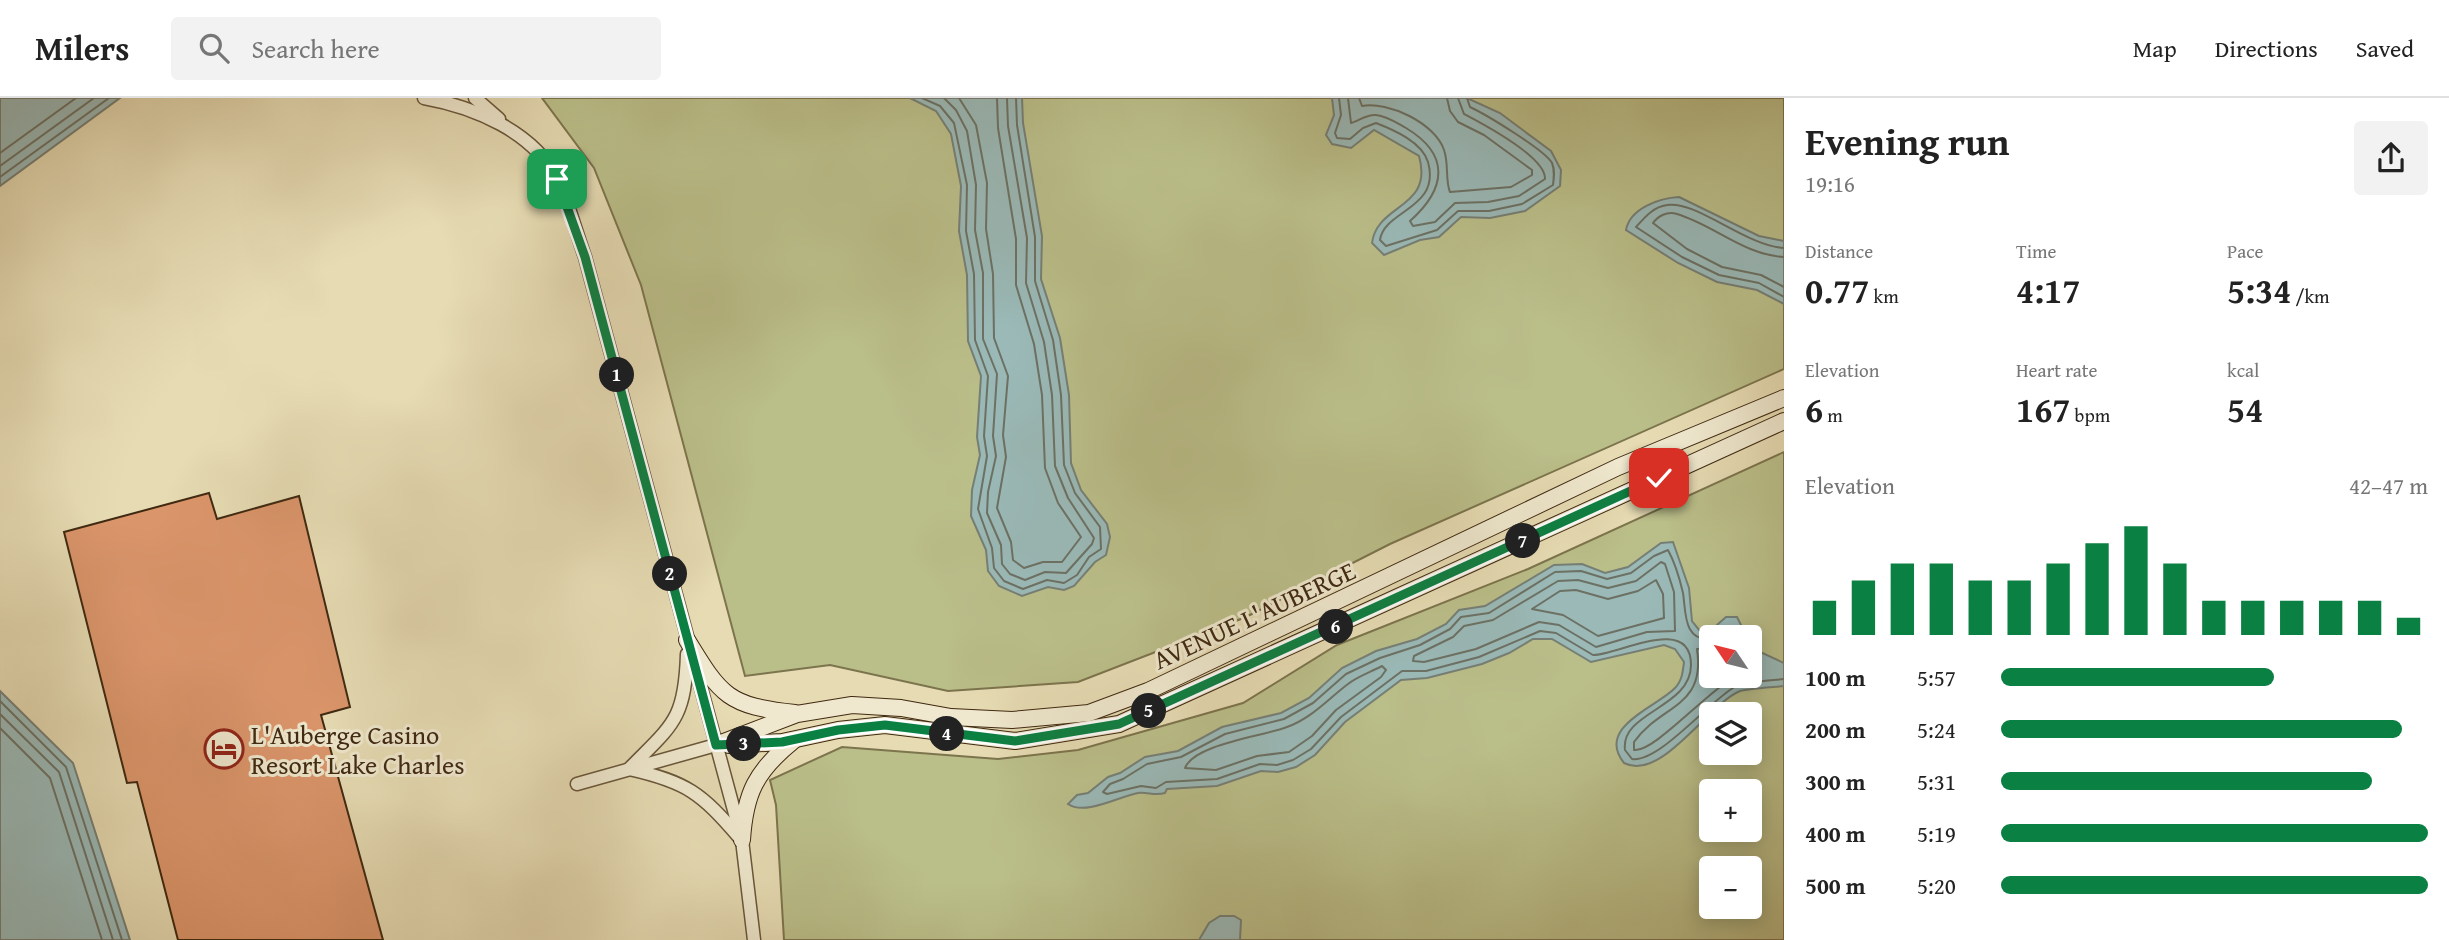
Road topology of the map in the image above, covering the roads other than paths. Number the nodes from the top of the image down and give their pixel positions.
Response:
1 (424, 98) edge
2 (475, 98) edge
3 (512, 131) junction
4 (1784, 398) edge
5 (1784, 421) edge
6 (687, 639) junction
7 (797, 714) junction
8 (794, 740) junction
9 (716, 745) junction
10 (629, 769) junction
11 (577, 784) dead end
12 (742, 840) junction
13 (754, 940) edge

1 - 3 street
2 - 3 street
3 - 6 street
4 - 7 street, AVENUE L'AUBERGE
5 - 8 street, AVENUE L'AUBERGE
6 - 7 street
6 - 9 street
6 - 10 street
7 - 9 street, AVENUE L'AUBERGE
8 - 9 street, AVENUE L'AUBERGE
8 - 12 street
9 - 10 street, AVENUE L'AUBERGE
9 - 12 street
10 - 11 street, AVENUE L'AUBERGE
10 - 12 street
12 - 13 street

